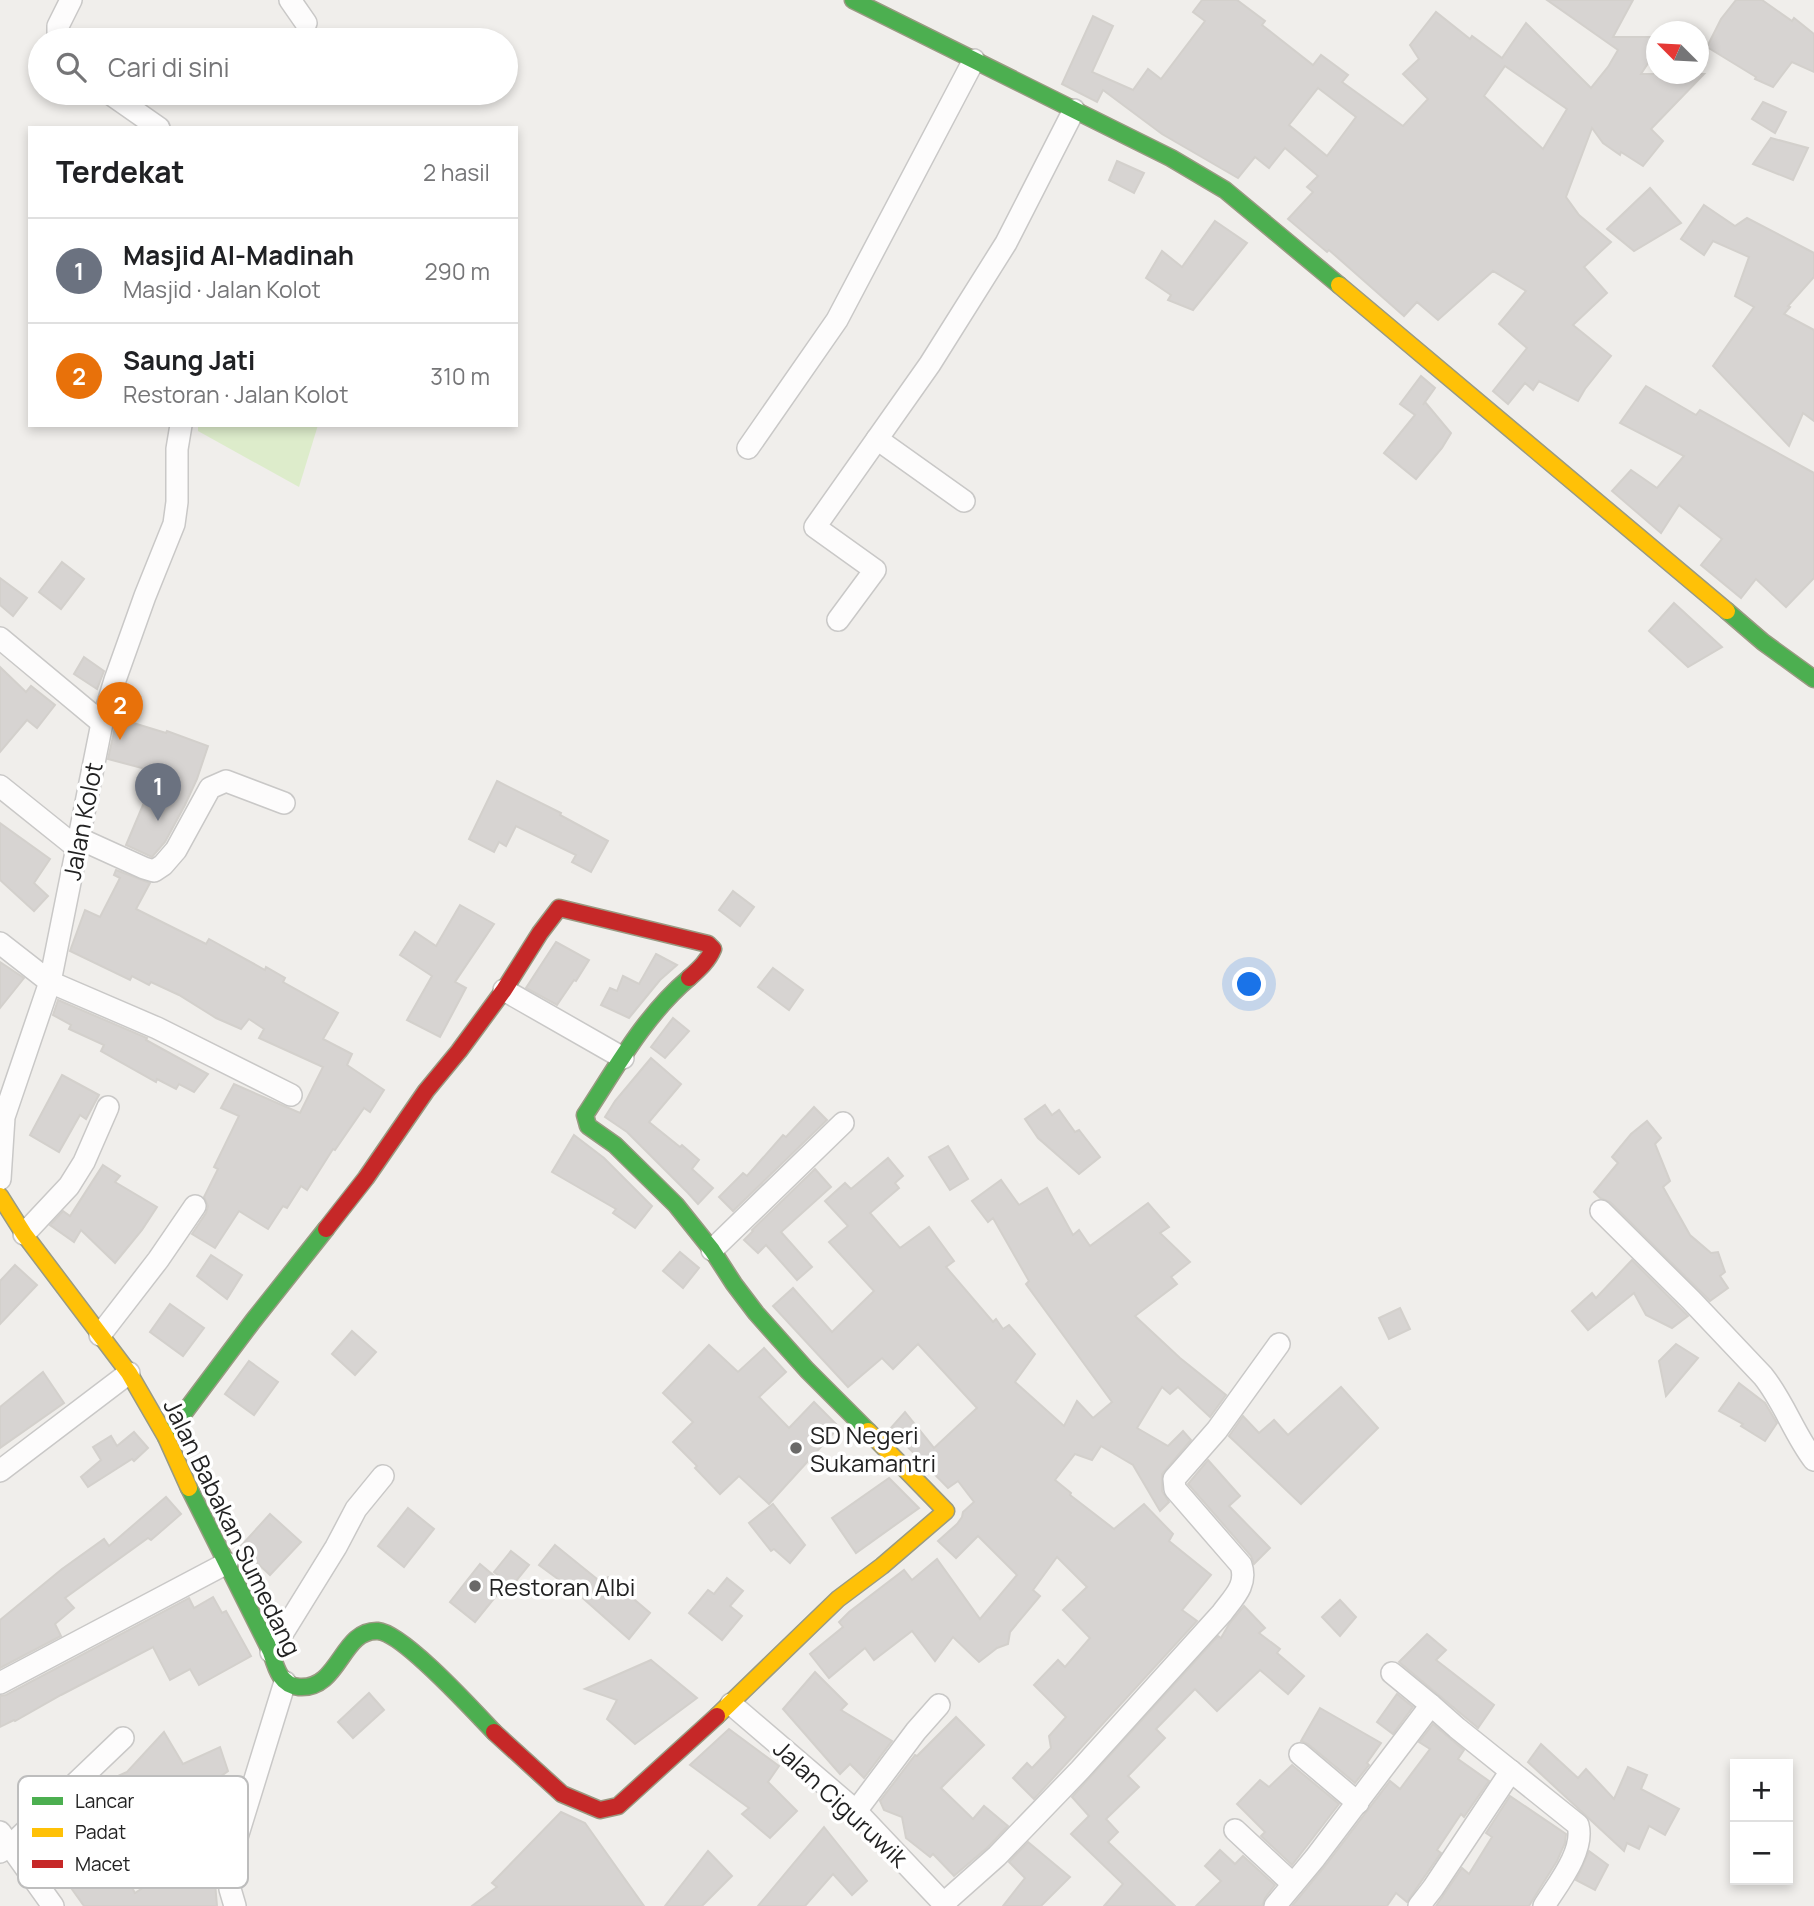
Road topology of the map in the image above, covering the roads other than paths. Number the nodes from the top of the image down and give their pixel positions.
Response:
1 (71, 0) edge
2 (290, 0) edge
3 (853, 0) edge
4 (306, 23) dead end
5 (58, 28) edge
6 (974, 60) junction
7 (125, 105) edge
8 (1074, 110) junction
9 (156, 126) edge
10 (181, 427) edge
11 (877, 439) junction
12 (748, 448) dead end
13 (964, 501) dead end
14 (838, 620) dead end
15 (0, 638) edge
16 (1814, 679) edge
17 (102, 723) junction
18 (0, 786) edge
19 (284, 803) dead end
20 (77, 842) junction
21 (0, 943) edge
22 (50, 982) junction
23 (504, 990) junction
24 (623, 1058) junction
25 (291, 1095) dead end
26 (108, 1107) dead end
27 (2, 1115) edge
28 (843, 1123) dead end
29 (0, 1178) edge
30 (0, 1196) edge
31 (195, 1206) dead end
32 (1601, 1210) dead end
33 (24, 1234) junction
34 (712, 1250) junction
35 (100, 1335) junction
36 (1279, 1344) dead end
37 (128, 1373) junction
38 (166, 1437) junction
39 (1814, 1461) edge
40 (0, 1471) edge
41 (383, 1476) dead end
42 (227, 1563) junction
43 (271, 1653) junction
44 (1392, 1673) dead end
45 (285, 1682) junction
46 (0, 1683) edge
47 (731, 1704) junction
48 (939, 1705) dead end
49 (1431, 1705) junction
50 (123, 1738) dead end
51 (1300, 1754) dead end
52 (1511, 1771) junction
53 (80, 1776) edge
54 (248, 1802) edge
55 (1358, 1803) junction
56 (856, 1811) junction
57 (18, 1830) edge
58 (1235, 1830) dead end
59 (3, 1843) edge
60 (18, 1862) edge
61 (1293, 1884) junction
62 (39, 1888) edge
63 (230, 1888) edge
64 (945, 1905) edge
65 (53, 1906) edge
66 (235, 1906) edge
67 (1275, 1906) edge
68 (1419, 1906) edge
69 (1544, 1906) edge

1 - 5 street
2 - 4 street
3 - 6 street
6 - 8 street
6 - 12 street
7 - 9 street
8 - 11 street
8 - 16 street
10 - 17 street, Jalan Kolot
11 - 13 street
11 - 14 street
15 - 17 street
17 - 20 street, Jalan Kolot
18 - 20 street
19 - 20 street
20 - 22 street, Jalan Kolot
21 - 22 street
22 - 25 street
22 - 27 street, Jalan Kolot
23 - 24 street
23 - 24 street
23 - 38 street
24 - 34 street
26 - 33 street
27 - 29 street, Jalan Kolot
28 - 34 street
30 - 33 street, Jalan Babakan Sumedang
31 - 35 street
32 - 39 street
33 - 35 street, Jalan Babakan Sumedang
34 - 47 street
35 - 37 street, Jalan Babakan Sumedang
36 - 64 street
37 - 38 street, Jalan Babakan Sumedang
37 - 40 street
38 - 42 street, Jalan Babakan Sumedang
41 - 43 street
42 - 43 street, Jalan Babakan Sumedang
42 - 46 street
43 - 45 street, Jalan Babakan Sumedang
44 - 49 street
45 - 47 street, Jalan Babakan Sumedang
45 - 54 street
47 - 56 street, Jalan Ciguruwik
48 - 56 street
49 - 52 street
49 - 55 street
50 - 53 street
51 - 55 street
52 - 68 street
52 - 69 street
55 - 61 street
56 - 64 street, Jalan Ciguruwik
57 - 59 street
58 - 61 street
59 - 60 street
61 - 67 street
62 - 65 street
63 - 66 street

